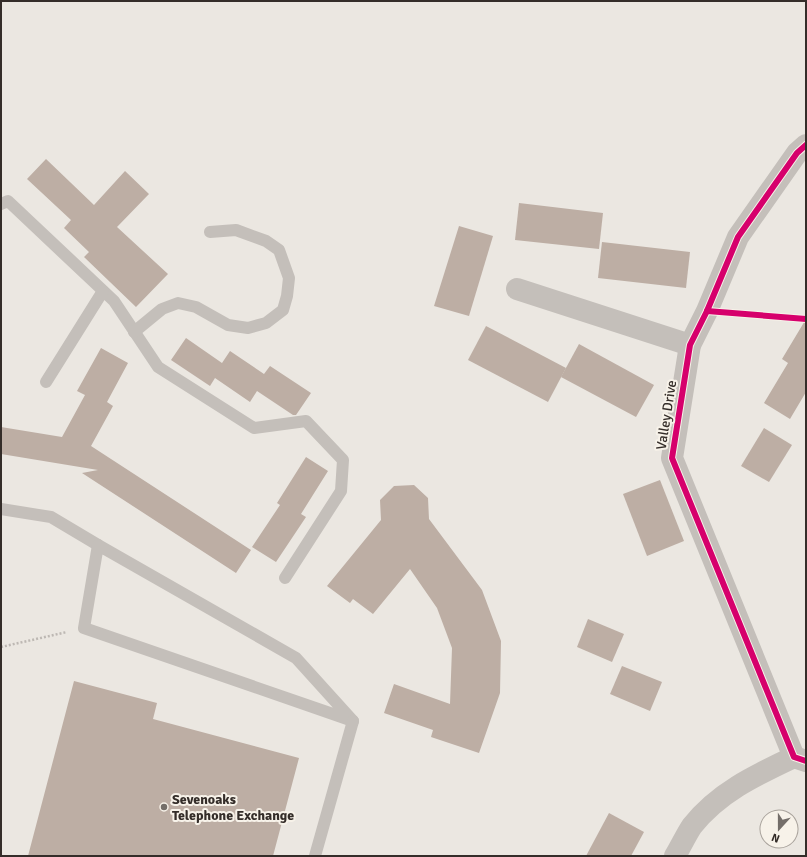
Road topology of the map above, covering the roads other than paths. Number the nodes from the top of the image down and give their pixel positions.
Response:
1 (806, 145) edge
2 (1, 204) edge
3 (210, 232) dead end
4 (517, 290) dead end
5 (103, 291) junction
6 (134, 332) junction
7 (690, 345) junction
8 (46, 382) dead end
9 (1, 509) edge
10 (98, 545) junction
11 (286, 578) dead end
12 (353, 721) junction
13 (800, 759) edge
14 (315, 856) edge
15 (675, 856) edge

1 - 7 street, Valley Drive
2 - 5 lane
3 - 6 lane
4 - 7 street
5 - 6 lane
5 - 8 lane
6 - 11 lane
7 - 13 street, Valley Drive
9 - 10 lane
10 - 12 lane
10 - 12 lane
12 - 14 lane
13 - 15 street

